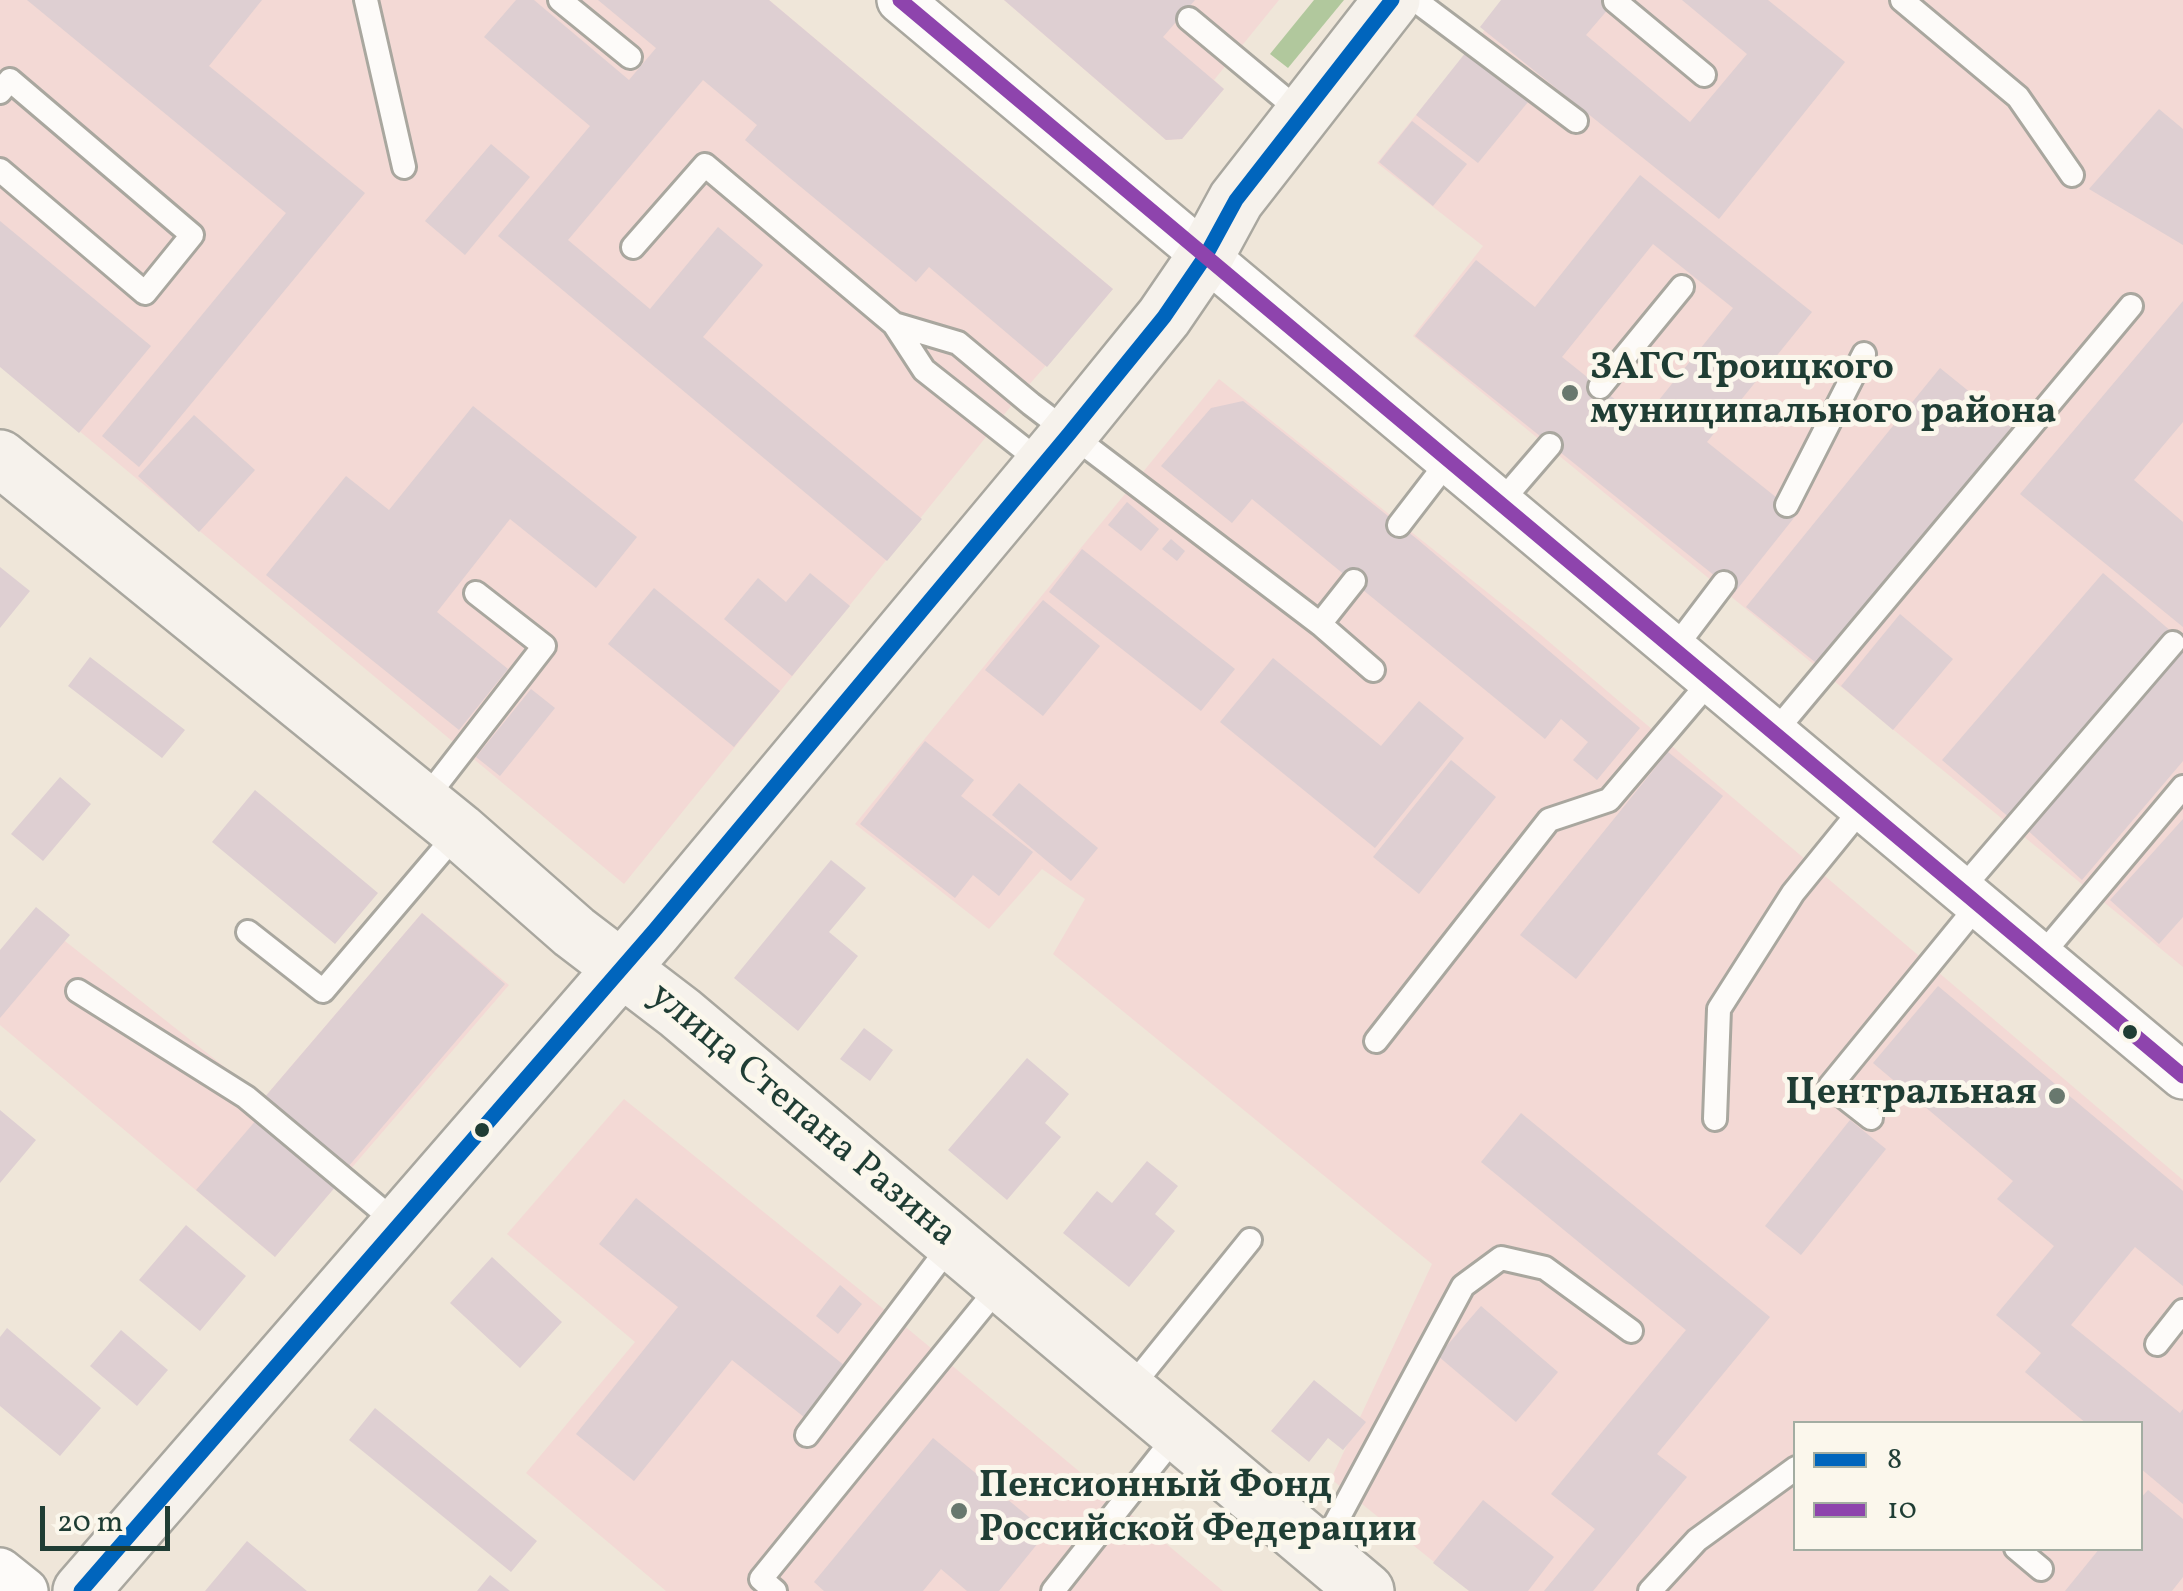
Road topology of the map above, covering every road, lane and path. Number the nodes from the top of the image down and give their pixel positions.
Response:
1 (366, 0) edge
2 (560, 0) edge
3 (900, 0) edge
4 (1392, 0) edge
5 (1415, 0) edge
6 (1902, 0) edge
7 (1614, 2) edge
8 (1190, 18) dead end
9 (630, 58) dead end
10 (1704, 75) dead end
11 (0, 92) edge
12 (1304, 114) junction
13 (1576, 121) dead end
14 (404, 167) dead end
15 (0, 170) edge
16 (2072, 174) dead end
17 (633, 247) dead end
18 (1205, 256) junction
19 (1682, 287) dead end
20 (2131, 306) dead end
21 (894, 324) junction
22 (1864, 354) dead end
23 (1600, 387) dead end
24 (1550, 444) dead end
25 (1056, 449) junction
26 (0, 458) edge
27 (1449, 460) junction
28 (1500, 503) junction
29 (1786, 505) dead end
30 (1399, 524) dead end
31 (1354, 581) dead end
32 (1724, 583) dead end
33 (476, 593) dead end
34 (1320, 624) junction
35 (2173, 643) dead end
36 (1674, 648) junction
37 (1374, 670) dead end
38 (1711, 680) junction
39 (1774, 733) junction
40 (2183, 787) edge
41 (1863, 808) junction
42 (441, 817) junction
43 (1969, 898) junction
44 (248, 932) dead end
45 (2040, 957) junction
46 (622, 968) junction
47 (78, 991) dead end
48 (1376, 1041) dead end
49 (2183, 1076) edge
50 (1871, 1118) dead end
51 (1716, 1119) dead end
52 (398, 1224) junction
53 (1250, 1240) dead end
54 (952, 1242) junction
55 (1002, 1284) junction
56 (2183, 1311) edge
57 (1631, 1331) dead end
58 (2157, 1344) dead end
59 (1128, 1390) junction
60 (1178, 1433) junction
61 (807, 1434) dead end
62 (1793, 1470) edge
63 (2020, 1551) edge
64 (1320, 1552) junction
65 (2041, 1569) dead end
66 (0, 1571) edge
67 (25, 1591) edge
68 (81, 1591) edge
69 (775, 1591) edge
70 (1052, 1591) edge
71 (1366, 1591) edge
72 (1650, 1591) edge

1 - 14 lane
2 - 9 lane
3 - 18 street
4 - 12 street
5 - 13 lane
6 - 16 lane
7 - 10 lane
8 - 12 lane
11 - 15 lane
12 - 18 street
17 - 21 lane
18 - 25 street
18 - 27 street
19 - 23 lane
20 - 39 lane
21 - 25 lane
21 - 25 lane
22 - 29 lane
24 - 28 lane
25 - 34 lane
25 - 46 street
26 - 42 street, улица Степана Разина
27 - 28 street
27 - 30 lane
28 - 36 street
31 - 34 lane
32 - 36 lane
33 - 42 lane
34 - 37 lane
35 - 43 lane
36 - 38 street
38 - 39 street
38 - 48 lane
39 - 41 street
40 - 45 lane
41 - 43 street
41 - 51 lane
42 - 44 lane
42 - 46 street, улица Степана Разина
43 - 45 street
43 - 50 lane
45 - 49 street
46 - 52 street
46 - 54 street, улица Степана Разина
47 - 52 lane
52 - 68 street
53 - 59 lane
54 - 55 street, улица Степана Разина
54 - 61 lane
55 - 59 street, улица Степана Разина
55 - 69 lane
56 - 58 lane
57 - 64 lane
59 - 60 street, улица Степана Разина
60 - 64 street, улица Степана Разина
60 - 70 lane
62 - 72 lane
63 - 65 lane
64 - 71 street, улица Степана Разина
66 - 67 street

